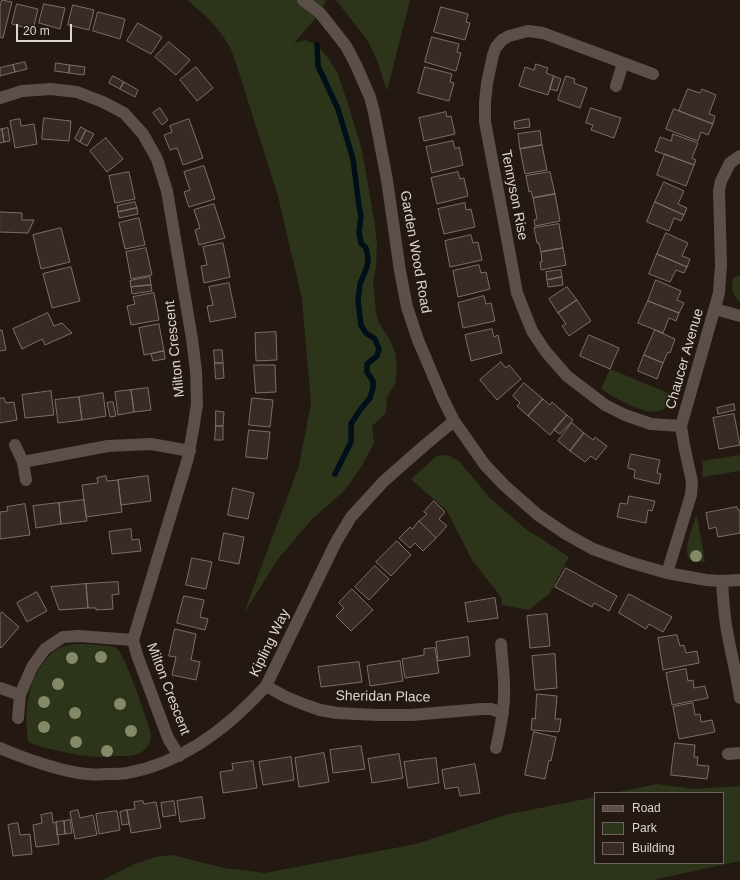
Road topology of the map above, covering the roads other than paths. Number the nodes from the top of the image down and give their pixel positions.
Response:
1 (304, 0) edge
2 (624, 63) junction
3 (653, 74) dead end
4 (616, 86) dead end
5 (0, 98) edge
6 (740, 156) edge
7 (715, 309) junction
8 (740, 316) edge
9 (454, 421) junction
10 (682, 426) junction
11 (15, 445) dead end
12 (190, 451) junction
13 (23, 462) junction
14 (26, 480) dead end
15 (667, 573) junction
16 (740, 580) edge
17 (722, 581) junction
18 (133, 640) junction
19 (500, 644) dead end
20 (738, 677) edge
21 (266, 686) junction
22 (0, 688) edge
23 (20, 695) junction
24 (740, 698) edge
25 (503, 713) junction
26 (18, 718) dead end
27 (496, 748) dead end
28 (1, 751) edge
29 (740, 753) edge
30 (728, 754) dead end
31 (179, 756) junction

1 - 9 street, Garden Wood Road
2 - 3 street, Tennyson Rise
2 - 4 street
2 - 10 street, Tennyson Rise
5 - 12 street, Milton Crescent
6 - 7 street, Chaucer Avenue
7 - 8 street
7 - 10 street, Chaucer Avenue
9 - 15 street, Garden Wood Road
9 - 21 street, Kipling Way
10 - 15 street, Chaucer Avenue
11 - 13 street
12 - 13 street
12 - 18 street, Milton Crescent
13 - 14 street
15 - 17 street, Garden Wood Road
16 - 17 street, Garden Wood Road
17 - 20 street
18 - 23 street
18 - 31 street, Milton Crescent
19 - 25 street
20 - 24 street
21 - 25 street, Sheridan Place
21 - 31 street, Kipling Way
22 - 23 street
23 - 26 street
25 - 27 street
28 - 31 street, Kipling Way
29 - 30 street

